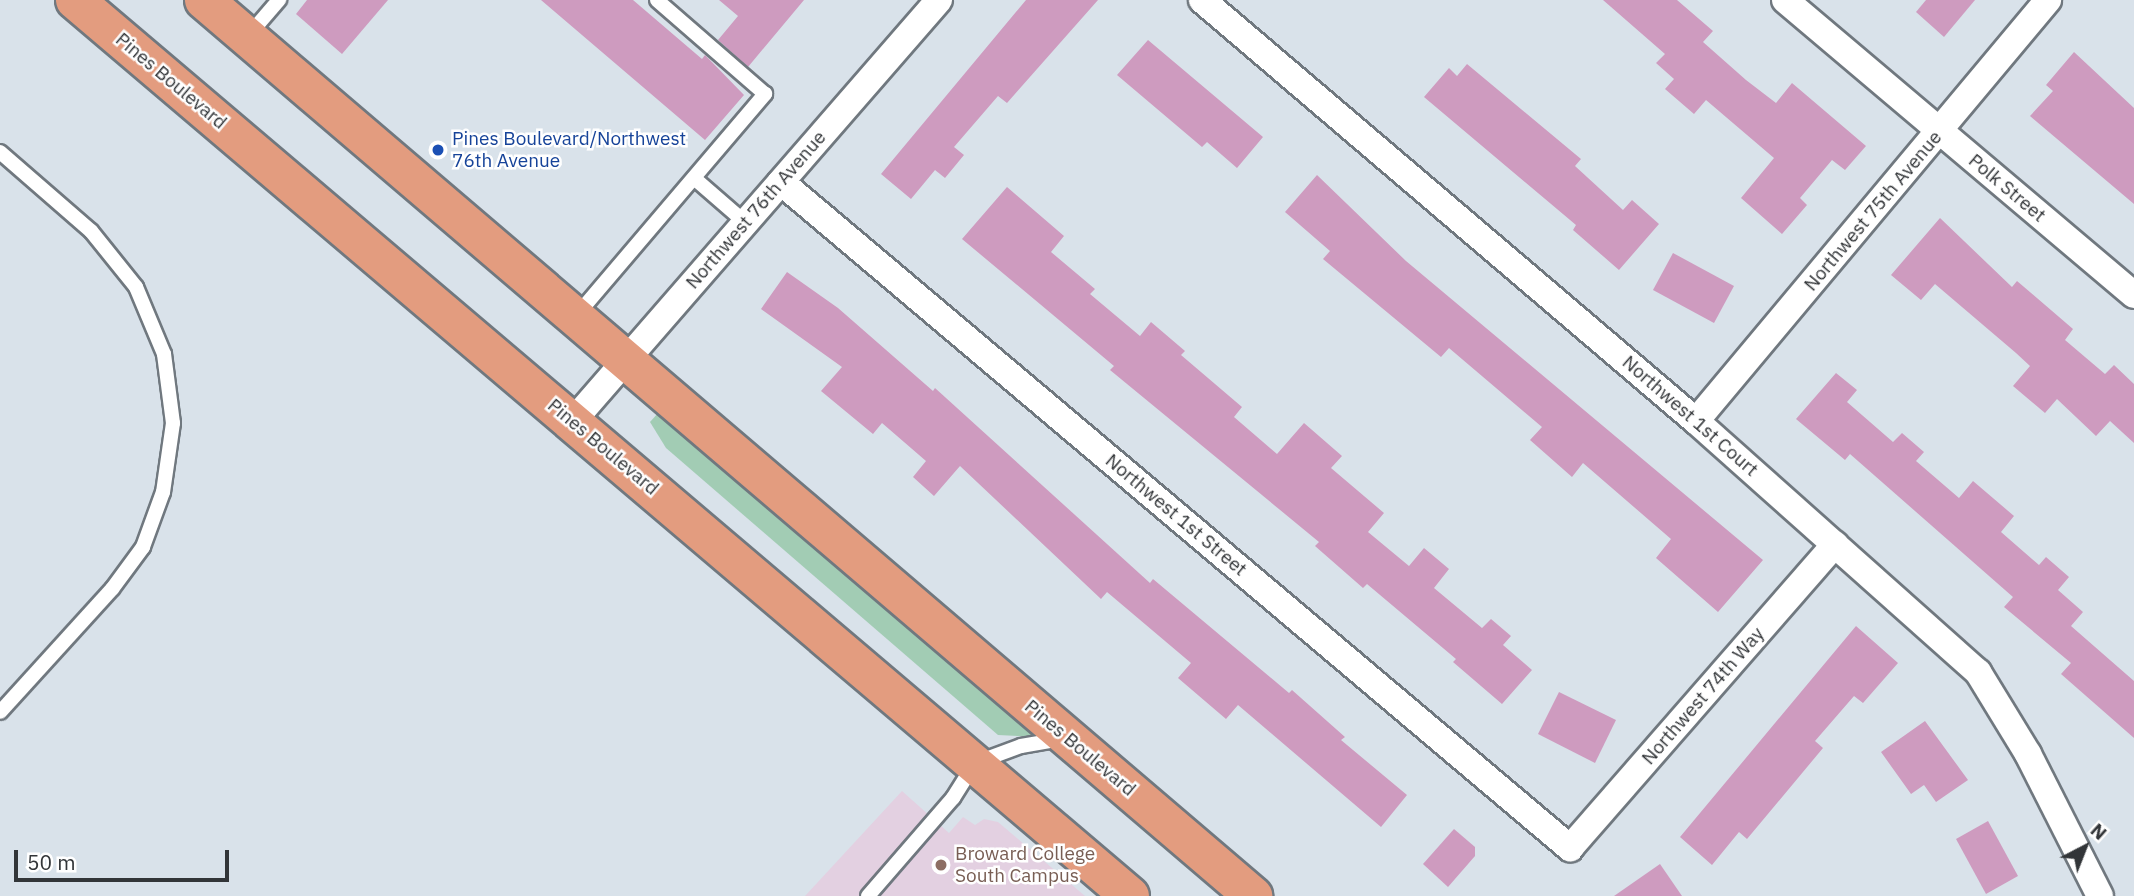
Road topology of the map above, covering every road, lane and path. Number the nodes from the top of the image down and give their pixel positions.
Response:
1 (75, 0) edge
2 (204, 0) edge
3 (279, 0) edge
4 (657, 0) edge
5 (939, 0) edge
6 (1202, 0) edge
7 (1785, 0) edge
8 (2048, 0) edge
9 (248, 37) junction
10 (1940, 131) junction
11 (0, 152) edge
12 (694, 178) junction
13 (782, 182) junction
14 (746, 223) junction
15 (2134, 295) edge
16 (575, 317) junction
17 (625, 359) junction
18 (573, 421) junction
19 (1696, 421) junction
20 (1835, 544) junction
21 (0, 712) edge
22 (1068, 738) junction
23 (975, 763) junction
24 (1570, 848) joint
25 (868, 896) edge
26 (1130, 896) edge
27 (1253, 896) edge
28 (2100, 896) edge

1 - 18 highway, Pines Boulevard
2 - 9 highway, Pines Boulevard
3 - 9 lane
4 - 12 lane
5 - 13 street, Northwest 76th Avenue
6 - 19 street, Northwest 1st Court
7 - 10 street, Polk Street
8 - 10 street, Northwest 75th Avenue
9 - 16 highway, Pines Boulevard
10 - 15 street, Polk Street
10 - 19 street, Northwest 75th Avenue
11 - 21 lane
12 - 14 lane
12 - 16 lane
13 - 14 street, Northwest 76th Avenue
13 - 24 street, Northwest 1st Street
14 - 17 street, Northwest 76th Avenue
16 - 17 highway, Pines Boulevard
17 - 18 street, Northwest 76th Avenue
17 - 22 highway, Pines Boulevard
18 - 23 highway, Pines Boulevard
19 - 20 street, Northwest 1st Court
20 - 24 street, Northwest 74th Way
20 - 28 street, Northwest 1st Court
22 - 23 lane
22 - 27 highway, Pines Boulevard
23 - 25 lane
23 - 26 highway, Pines Boulevard

